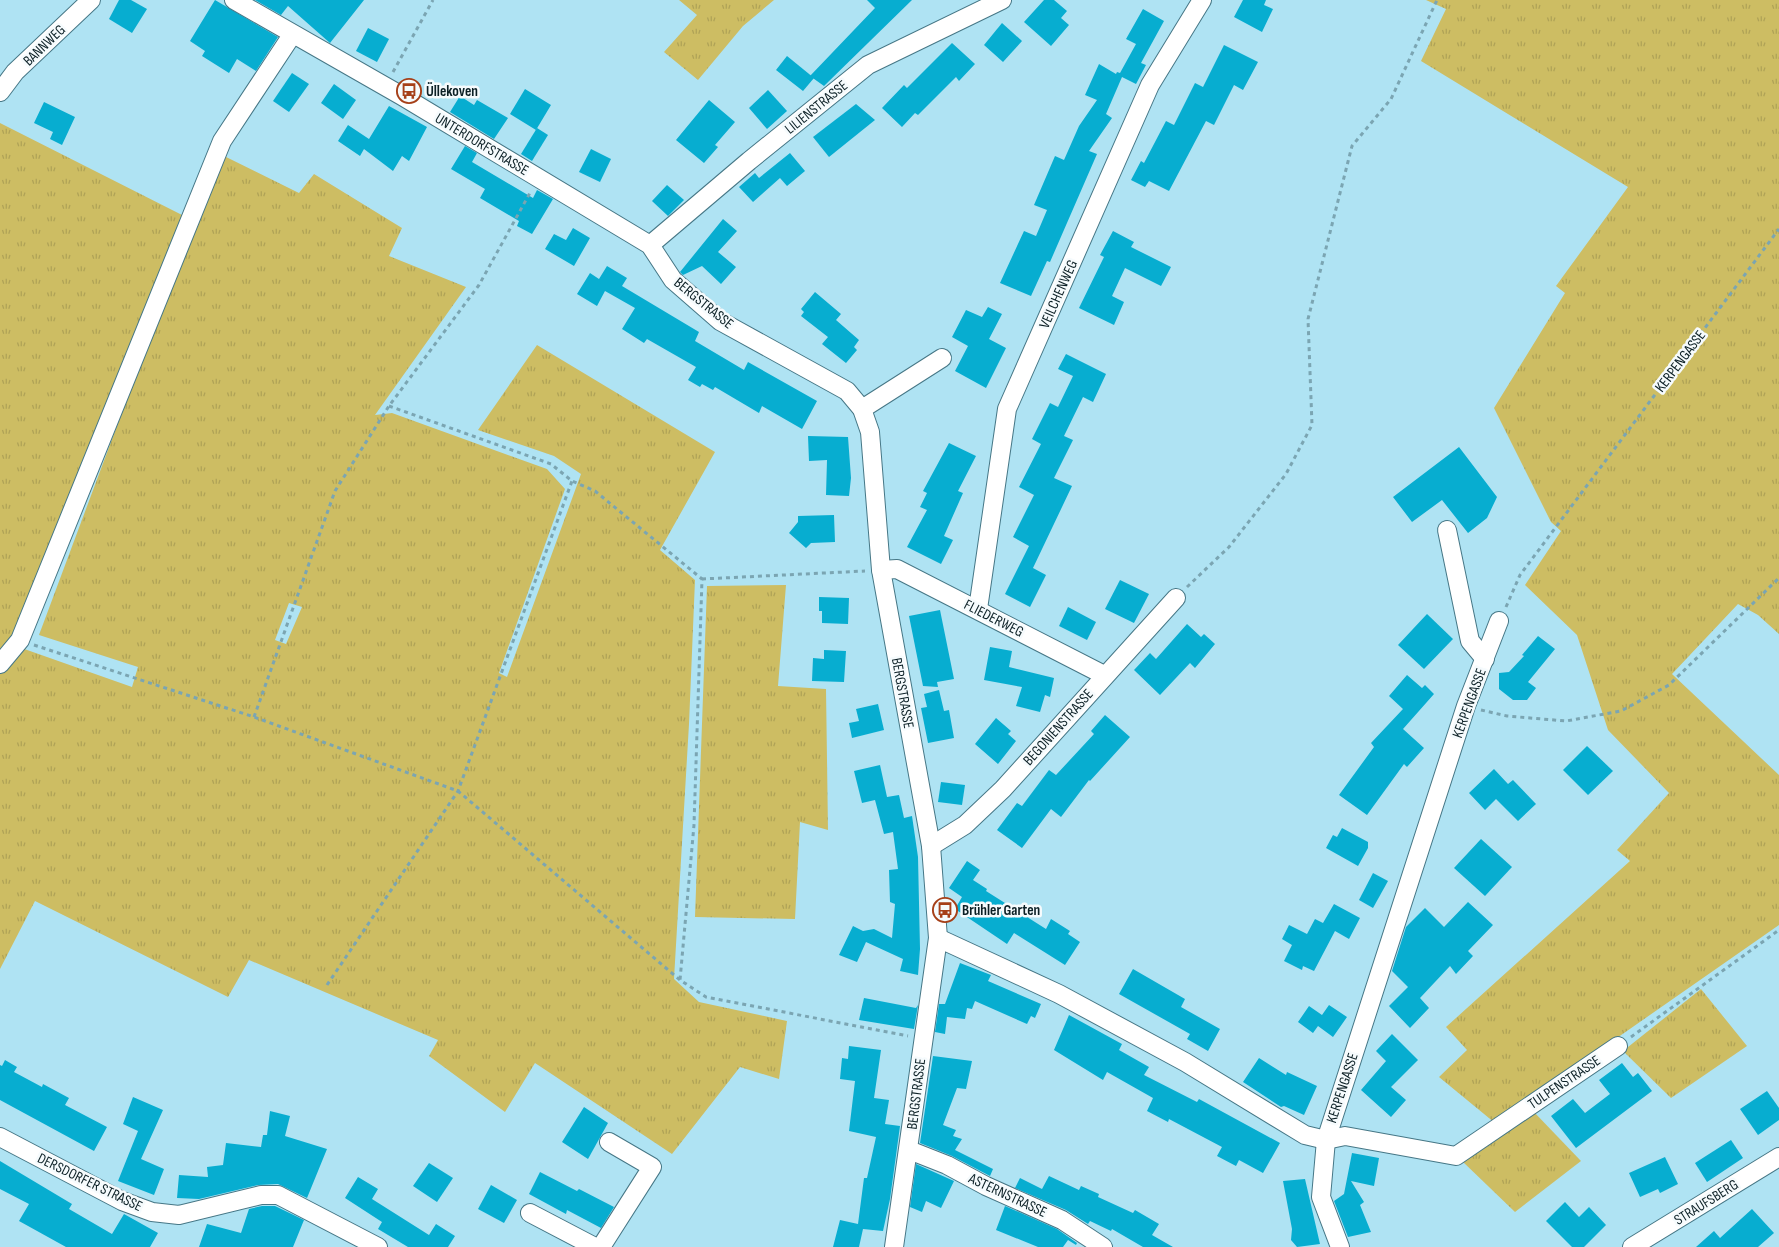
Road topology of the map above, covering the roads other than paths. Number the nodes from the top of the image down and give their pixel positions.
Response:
1 (90, 0) edge
2 (234, 0) edge
3 (1002, 0) edge
4 (1202, 0) edge
5 (292, 35) junction
6 (0, 92) edge
7 (650, 245) junction
8 (942, 358) dead end
9 (862, 409) junction
10 (1447, 530) dead end
11 (881, 570) junction
12 (1176, 598) road end
13 (978, 609) junction
14 (1499, 621) road end
15 (1485, 659) junction
16 (0, 664) edge
17 (1104, 676) junction
18 (931, 846) junction
19 (938, 938) junction
20 (1618, 1046) road end
21 (0, 1137) edge
22 (1326, 1140) junction
23 (608, 1142) dead end
24 (909, 1150) junction
25 (1779, 1157) edge
26 (530, 1213) dead end
27 (378, 1247) edge
28 (595, 1247) edge
29 (601, 1247) edge
30 (894, 1247) edge
31 (1103, 1247) edge
32 (1340, 1247) edge
33 (1632, 1247) edge

1 - 6 street, BANNWEG
2 - 5 street, UNTERDORFSTRASSE
3 - 7 street, LILIENSTRASSE
4 - 13 street, VEILCHENWEG
5 - 7 street, UNTERDORFSTRASSE
5 - 16 street
7 - 9 street, BERGSTRASSE
8 - 9 street
9 - 11 street, BERGSTRASSE
10 - 15 street
11 - 13 street, FLIEDERWEG
11 - 18 street, BERGSTRASSE
12 - 17 street, BEGONIENSTRASSE
13 - 17 street, FLIEDERWEG
14 - 15 street, KERPENGASSE
15 - 22 street, KERPENGASSE
17 - 18 street, BEGONIENSTRASSE
18 - 19 street, BERGSTRASSE
19 - 22 street
19 - 24 street, BERGSTRASSE
20 - 22 street, TULPENSTRASSE
21 - 27 street, DERSDORFER STRASSE
22 - 32 street, KERPENGASSE
23 - 29 street
24 - 30 street, BERGSTRASSE
24 - 31 street, ASTERNSTRASSE
25 - 33 street, STRAUFSBERG
26 - 28 street

